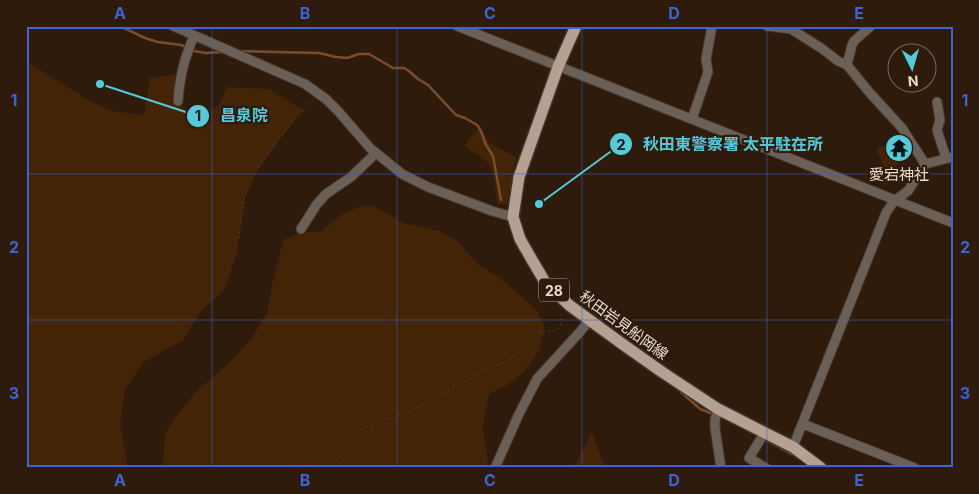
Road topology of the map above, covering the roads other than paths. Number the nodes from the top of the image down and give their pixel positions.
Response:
1 (173, 26) edge
2 (457, 26) edge
3 (576, 26) edge
4 (712, 26) edge
5 (768, 26) edge
6 (871, 26) edge
7 (191, 44) junction
8 (847, 64) junction
9 (558, 67) junction
10 (178, 101) dead end
11 (938, 102) dead end
12 (692, 119) junction
13 (376, 153) junction
14 (949, 157) edge
15 (924, 164) junction
16 (894, 200) junction
17 (513, 217) junction
18 (953, 223) edge
19 (301, 229) dead end
20 (590, 320) junction
21 (719, 409) junction
22 (803, 424) junction
23 (765, 432) junction
24 (793, 447) junction
25 (912, 467) edge
26 (495, 468) edge
27 (721, 468) edge
28 (766, 468) edge
29 (820, 468) edge

1 - 7 street
2 - 9 street
3 - 9 main road, 秋田岩見船岡線 / 28
4 - 12 street
5 - 8 street
6 - 8 street
7 - 10 street
7 - 13 street
8 - 15 street
9 - 12 street
9 - 17 main road, 秋田岩見船岡線 / 28
11 - 14 street
12 - 16 street
13 - 17 street
13 - 19 street
14 - 15 street
15 - 16 street
16 - 18 street
16 - 22 street
17 - 20 main road, 秋田岩見船岡線 / 28
20 - 21 main road, 秋田岩見船岡線 / 28
20 - 26 street
21 - 23 main road, 秋田岩見船岡線 / 28
21 - 27 street
22 - 24 street
22 - 25 street
23 - 24 main road, 秋田岩見船岡線 / 28
23 - 28 street
24 - 29 main road, 秋田岩見船岡線 / 28

